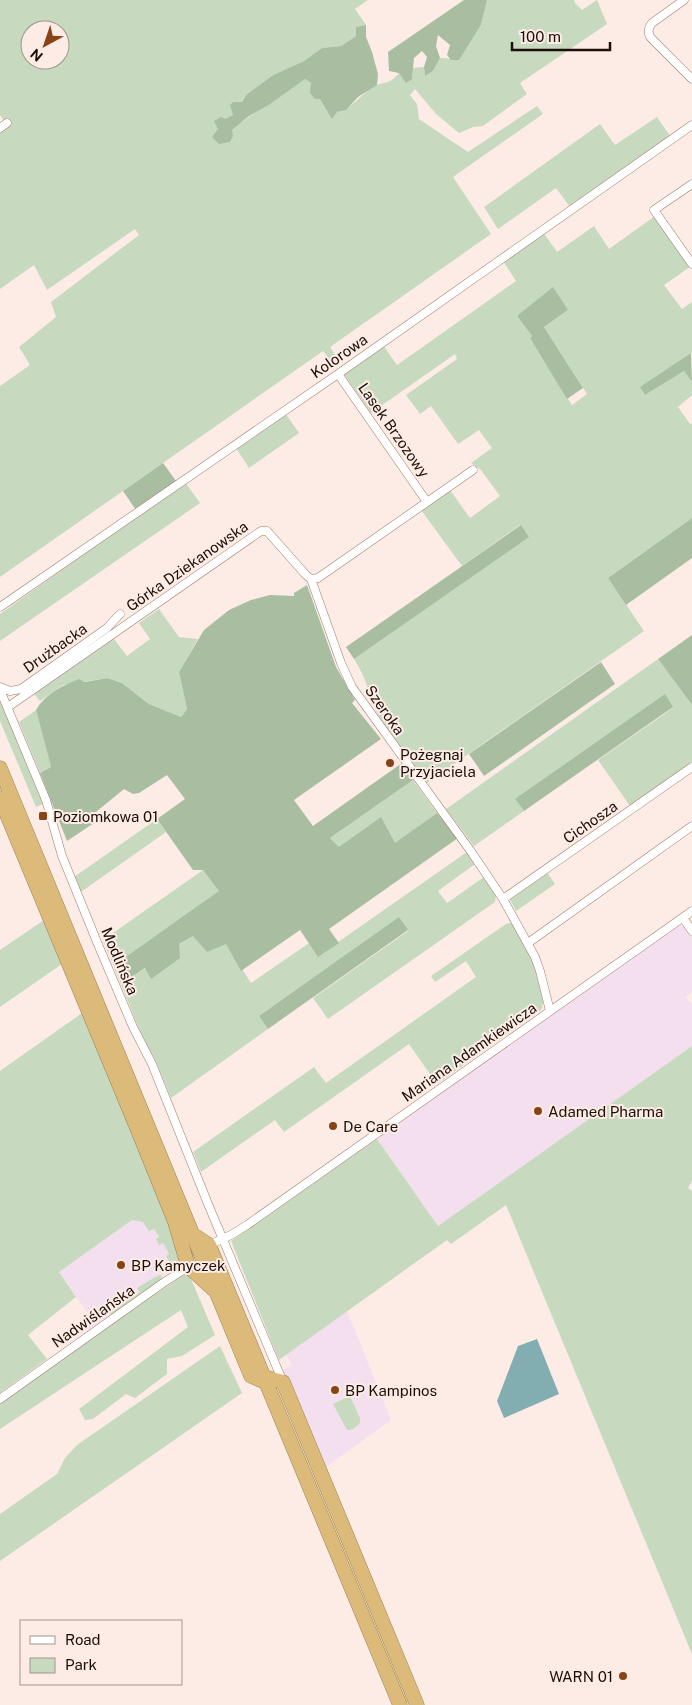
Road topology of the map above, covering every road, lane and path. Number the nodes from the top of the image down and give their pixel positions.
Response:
1 (684, 0) edge
2 (692, 79) edge
3 (692, 125) edge
4 (692, 184) edge
5 (692, 264) edge
6 (338, 374) junction
7 (473, 470) dead end
8 (427, 502) junction
9 (311, 579) junction
10 (0, 607) edge
11 (120, 614) dead end
12 (0, 689) edge
13 (8, 707) junction
14 (692, 767) edge
15 (0, 768) edge
16 (0, 798) edge
17 (692, 826) edge
18 (503, 899) junction
19 (692, 911) edge
20 (683, 918) junction
21 (692, 932) edge
22 (528, 943) junction
23 (550, 1011) junction
24 (192, 1234) junction
25 (224, 1239) junction
26 (209, 1245) junction
27 (210, 1261) junction
28 (188, 1266) junction
29 (216, 1291) junction
30 (261, 1377) junction
31 (281, 1378) junction
32 (0, 1399) edge
33 (319, 1469) junction
34 (311, 1489) junction
35 (400, 1705) edge
36 (417, 1705) edge

1 - 2 street
3 - 6 street, Kolorowa
4 - 5 street
6 - 8 street, Lasek Brzozowy
6 - 10 street, Kolorowa
7 - 8 street
8 - 9 street
9 - 13 street, Górka Dziekanowska
9 - 18 street, Szeroka
11 - 12 street, Drużbacka
12 - 13 street, Modlińska
13 - 25 street, Modlińska
14 - 18 street, Cichosza
15 - 24 highway
16 - 28 highway
17 - 22 street
18 - 22 street, Szeroka
19 - 20 street, Mariana Adamkiewicza
20 - 21 street
20 - 23 street, Mariana Adamkiewicza
22 - 23 street, Szeroka
23 - 25 street, Mariana Adamkiewicza
24 - 26 highway
24 - 27 highway
25 - 26 street, Mariana Adamkiewicza
25 - 31 street, Modlińska
26 - 27 highway
27 - 28 street, Nadwiślańska
27 - 29 highway
27 - 30 highway
28 - 29 highway
28 - 32 street, Nadwiślańska
29 - 30 highway
30 - 31 highway
30 - 34 highway
31 - 33 highway
33 - 34 highway
33 - 36 highway
34 - 35 highway

